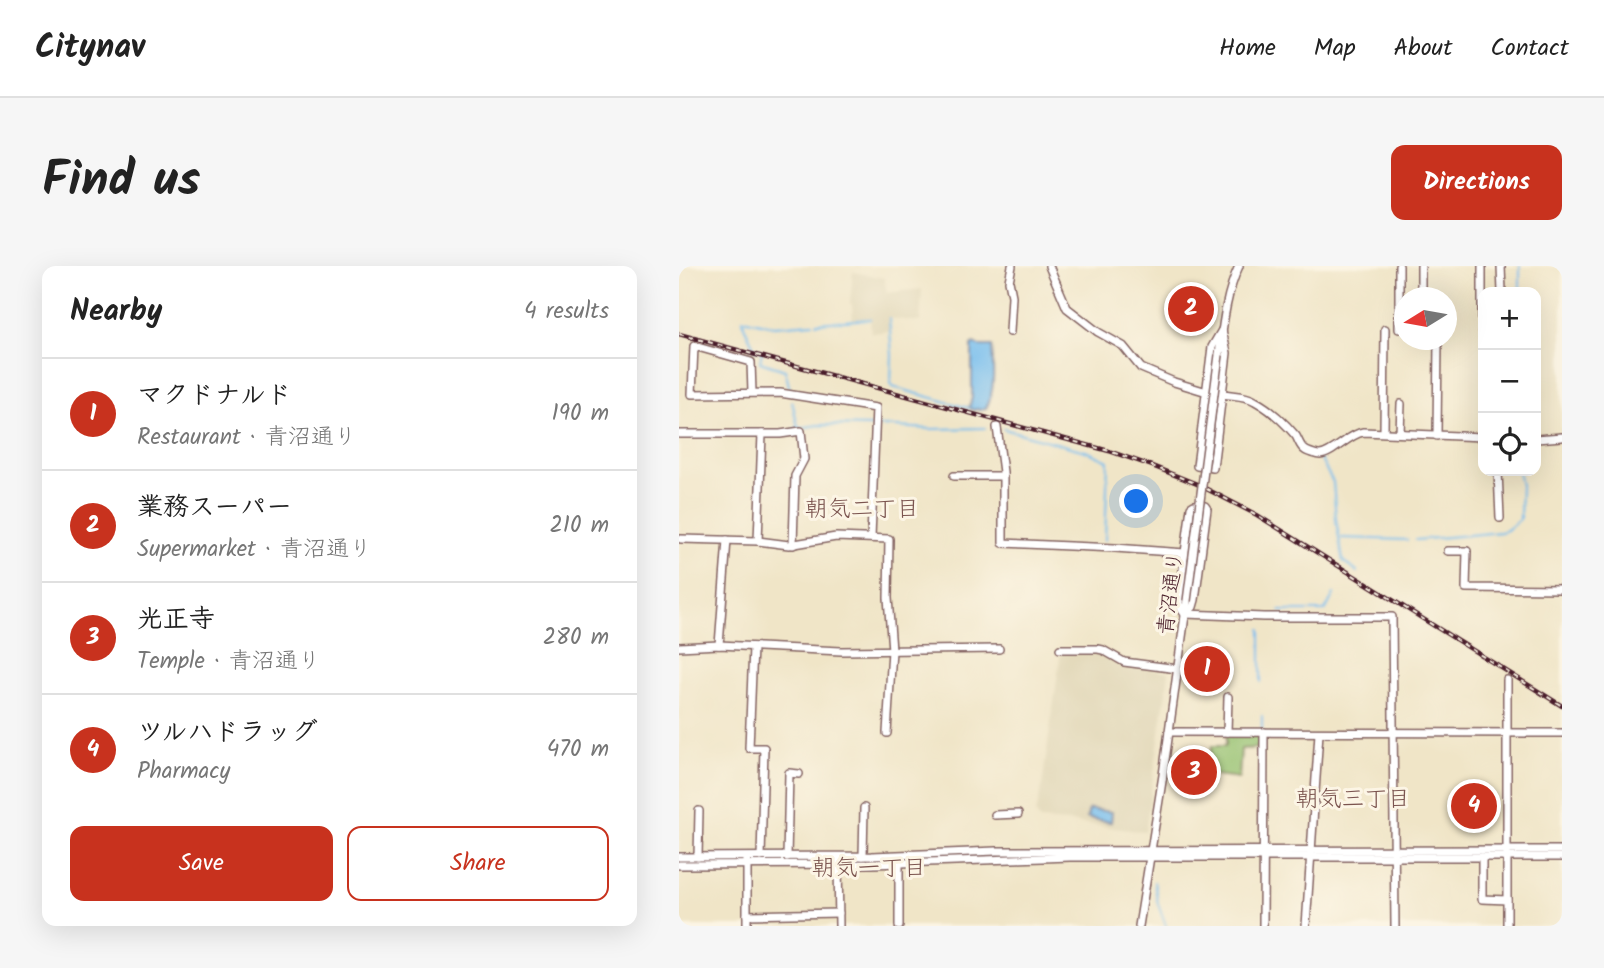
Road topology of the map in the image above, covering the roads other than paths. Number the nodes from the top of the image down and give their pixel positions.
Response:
1 (1011, 266) edge
2 (1049, 266) edge
3 (1399, 266) edge
4 (1422, 266) edge
5 (1482, 266) edge
6 (1501, 266) edge
7 (1235, 268) edge
8 (1399, 287) edge
9 (1421, 287) edge
10 (1482, 287) edge
11 (1502, 287) edge
12 (1385, 329) dead end
13 (1222, 330) junction
14 (1010, 332) dead end
15 (1438, 350) edge
16 (1206, 392) junction
17 (753, 393) junction
18 (1223, 394) junction
19 (1401, 404) dead end
20 (997, 427) dead end
21 (1384, 432) junction
22 (1400, 433) junction
23 (679, 434) edge
24 (762, 434) junction
25 (1437, 436) junction
26 (1478, 437) edge
27 (1562, 437) edge
28 (1541, 439) edge
29 (954, 476) dead end
30 (1003, 476) junction
31 (1498, 476) edge
32 (1500, 519) dead end
33 (871, 538) junction
34 (681, 539) dead end
35 (727, 540) junction
36 (758, 541) junction
37 (793, 545) junction
38 (1448, 551) dead end
39 (1185, 553) junction
40 (1562, 589) edge
41 (1185, 614) junction
42 (719, 645) junction
43 (679, 647) edge
44 (753, 647) junction
45 (999, 649) dead end
46 (1061, 649) dead end
47 (892, 650) junction
48 (1178, 668) junction
49 (1507, 680) dead end
50 (1228, 697) dead end
51 (1227, 732) junction
52 (1264, 732) junction
53 (1394, 732) junction
54 (887, 733) dead end
55 (1169, 733) junction
56 (1319, 733) junction
57 (1506, 733) junction
58 (1562, 733) edge
59 (799, 774) dead end
60 (864, 807) dead end
61 (699, 811) dead end
62 (1019, 814) dead end
63 (995, 815) dead end
64 (1562, 850) edge
65 (1264, 853) junction
66 (1311, 853) junction
67 (1507, 853) junction
68 (1151, 854) junction
69 (1394, 854) junction
70 (863, 856) junction
71 (679, 857) edge
72 (698, 857) junction
73 (761, 857) junction
74 (787, 857) junction
75 (1482, 857) junction
76 (1562, 857) edge
77 (838, 860) junction
78 (899, 860) junction
79 (747, 861) junction
80 (679, 865) edge
81 (1507, 900) junction
82 (839, 914) junction
83 (747, 915) junction
84 (747, 926) edge
85 (839, 926) edge
86 (899, 926) edge
87 (1139, 926) edge
88 (1263, 926) edge
89 (1306, 926) edge
90 (1395, 926) edge
91 (1507, 926) edge

1 - 14 street
2 - 16 street
3 - 8 street
4 - 9 street
5 - 10 street
6 - 11 street
7 - 13 street, 青沼通り
12 - 21 street
13 - 16 street
13 - 18 street
13 - 41 street, 青沼通り, bridge
15 - 25 street
16 - 18 street
17 - 17 street
17 - 33 street
18 - 21 street
19 - 22 street
20 - 30 street
21 - 22 street
22 - 25 street
23 - 24 street
24 - 36 street
24 - 37 street
25 - 26 street
27 - 28 street
29 - 30 street
30 - 39 street
31 - 32 street
33 - 37 street
33 - 47 street
34 - 35 street
35 - 36 street
35 - 42 street
36 - 37 street
38 - 40 street
39 - 41 street
39 - 41 street
41 - 48 street, 青沼通り
41 - 53 street
42 - 43 street
42 - 44 street
44 - 47 street
44 - 73 street
45 - 47 street
46 - 48 street
47 - 54 street
48 - 55 street, 青沼通り
49 - 57 street
50 - 51 street
51 - 52 street
51 - 55 street
52 - 56 street
52 - 65 street
53 - 56 street
53 - 57 street
53 - 69 street
55 - 68 street, 青沼通り
56 - 66 street
57 - 58 street
57 - 67 street
59 - 74 street
60 - 70 street
61 - 72 street
62 - 63 street
64 - 67 street
65 - 66 street
65 - 68 street
65 - 88 street
66 - 69 street
66 - 89 street
67 - 69 street
67 - 75 street
67 - 76 street
67 - 81 street
68 - 78 street
68 - 87 street, 青沼通り
69 - 75 street
69 - 90 street
70 - 77 street
70 - 78 street
71 - 72 street
72 - 79 street
73 - 74 street
73 - 79 street
74 - 77 street
75 - 81 street
77 - 78 street
77 - 79 street
77 - 82 street
78 - 86 street
79 - 80 street
79 - 83 street
81 - 91 street
82 - 83 street
82 - 85 street
83 - 84 street

